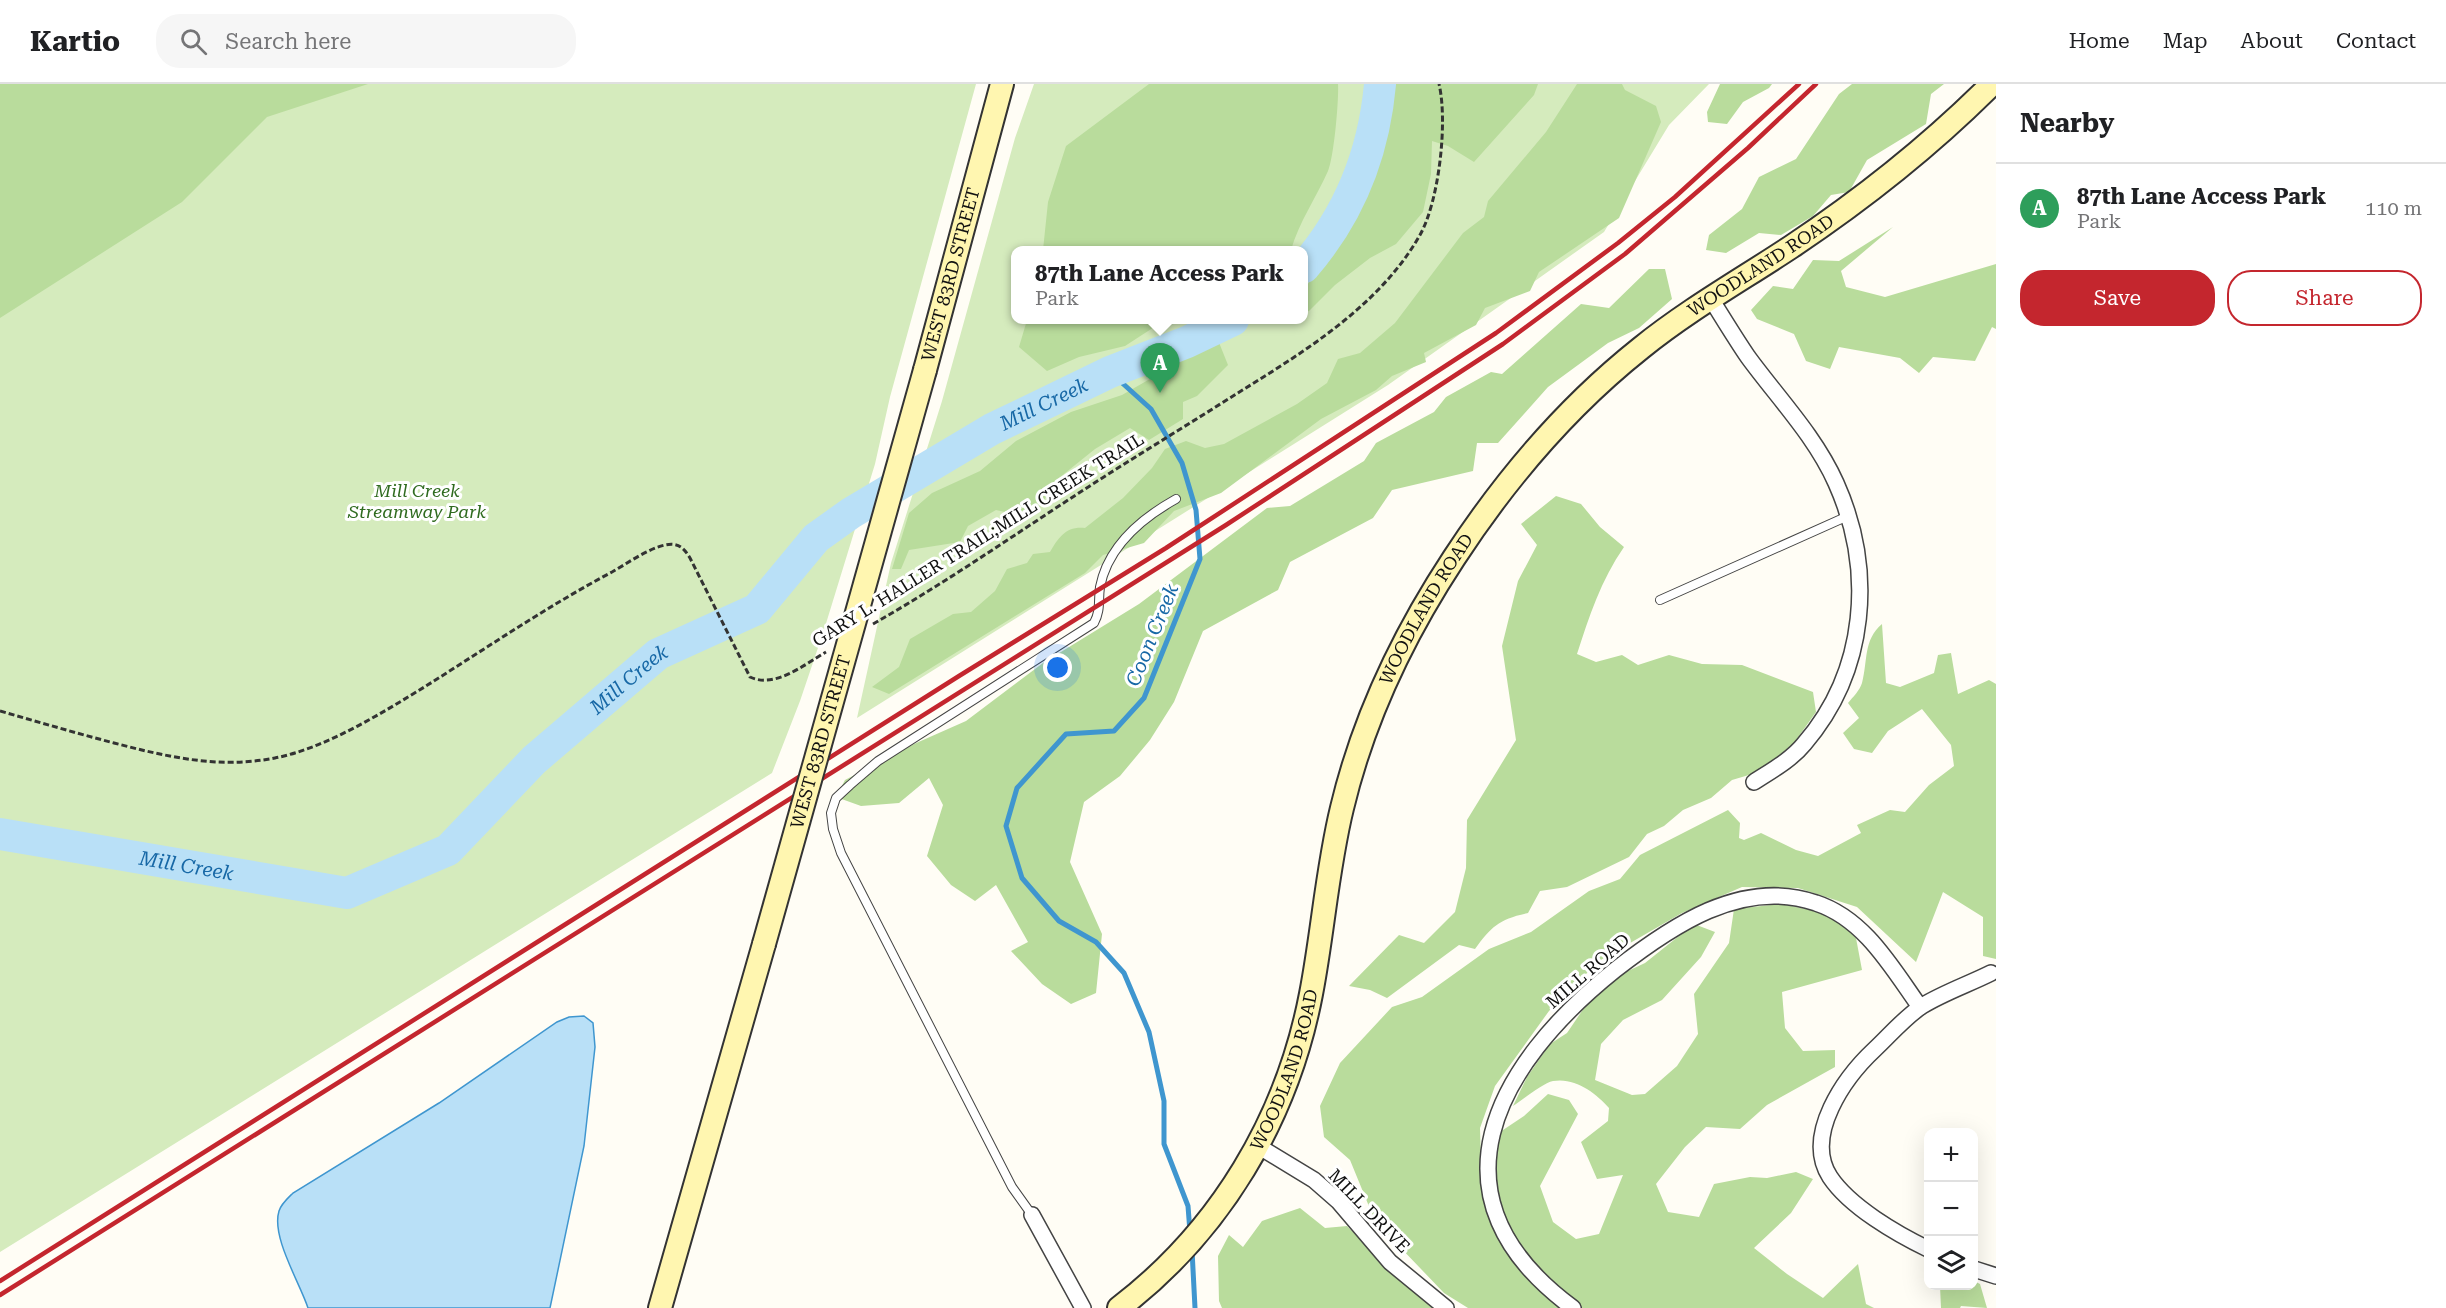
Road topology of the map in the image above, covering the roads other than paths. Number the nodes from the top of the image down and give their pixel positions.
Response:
1 (1002, 84) edge
2 (1992, 84) edge
3 (1711, 299) junction
4 (1176, 499) dead end
5 (1848, 516) junction
6 (1660, 600) dead end
7 (1754, 782) dead end
8 (1991, 973) dead end
9 (1920, 1007) junction
10 (1258, 1146) junction
11 (1032, 1215) joint
12 (1924, 1247) edge
13 (1978, 1270) edge
14 (1996, 1276) edge
15 (660, 1308) edge
16 (1083, 1308) edge
17 (1119, 1308) edge
18 (1446, 1308) edge
19 (1573, 1308) edge

1 - 15 main road, WEST 83RD STREET, bridge
2 - 3 main road, WOODLAND ROAD
3 - 5 street
3 - 10 main road, WOODLAND ROAD
4 - 11 lane
5 - 6 lane
5 - 7 street
8 - 9 street
9 - 12 street
9 - 19 street, MILL ROAD
10 - 17 main road, WOODLAND ROAD
10 - 18 street, MILL DRIVE
11 - 16 street
13 - 14 street

